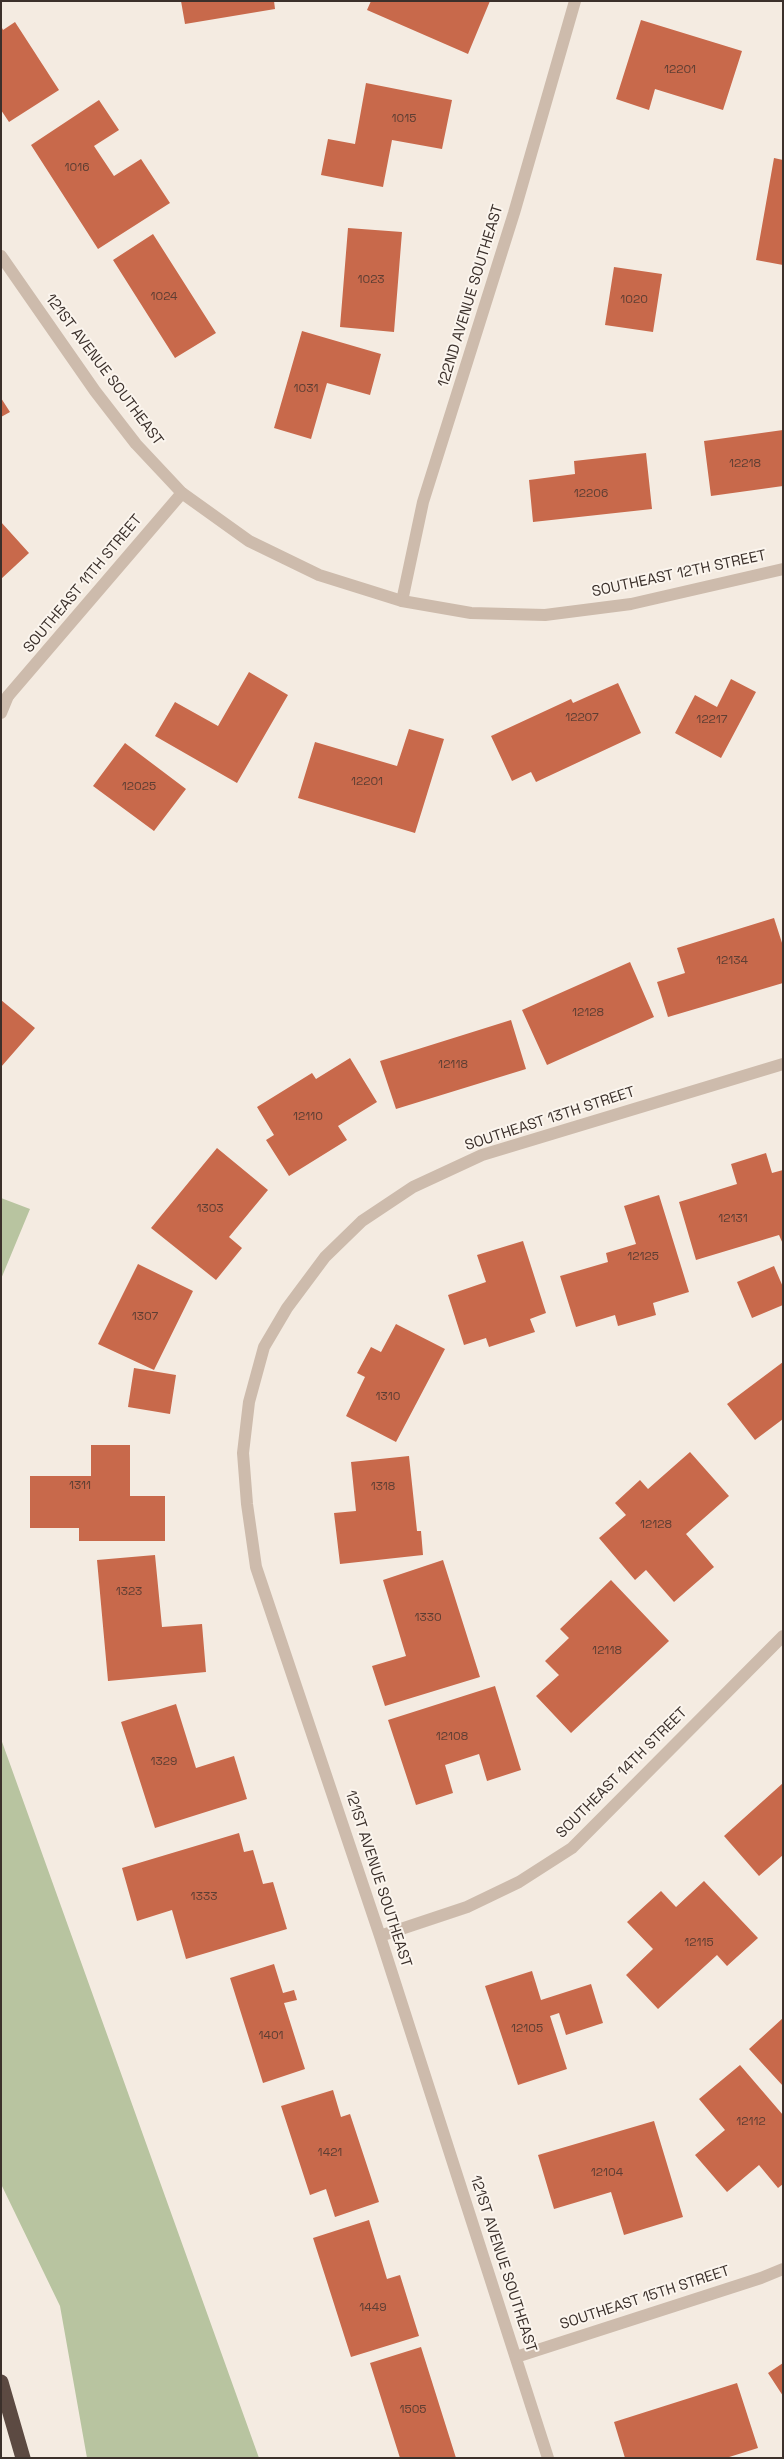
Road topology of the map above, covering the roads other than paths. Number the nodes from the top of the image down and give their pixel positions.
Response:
1 (575, 1) edge
2 (1, 256) edge
3 (182, 493) junction
4 (783, 569) edge
5 (402, 601) junction
6 (1, 712) edge
7 (783, 1064) edge
8 (287, 1308) joint
9 (783, 1636) edge
10 (380, 1936) junction
11 (783, 2269) edge
12 (516, 2357) junction
13 (1, 2382) edge
14 (23, 2458) edge
15 (548, 2458) edge

1 - 5 street, 122ND AVENUE SOUTHEAST
2 - 3 street, 121ST AVENUE SOUTHEAST
3 - 5 street, 121ST AVENUE SOUTHEAST
3 - 6 street, SOUTHEAST 11TH STREET
4 - 5 street, SOUTHEAST 12TH STREET
7 - 8 street, SOUTHEAST 13TH STREET
8 - 10 street, 121ST AVENUE SOUTHEAST
9 - 10 street, SOUTHEAST 14TH STREET
10 - 12 street, 121ST AVENUE SOUTHEAST
11 - 12 street, SOUTHEAST 15TH STREET
12 - 15 street, 121ST AVENUE SOUTHEAST
13 - 14 highway

